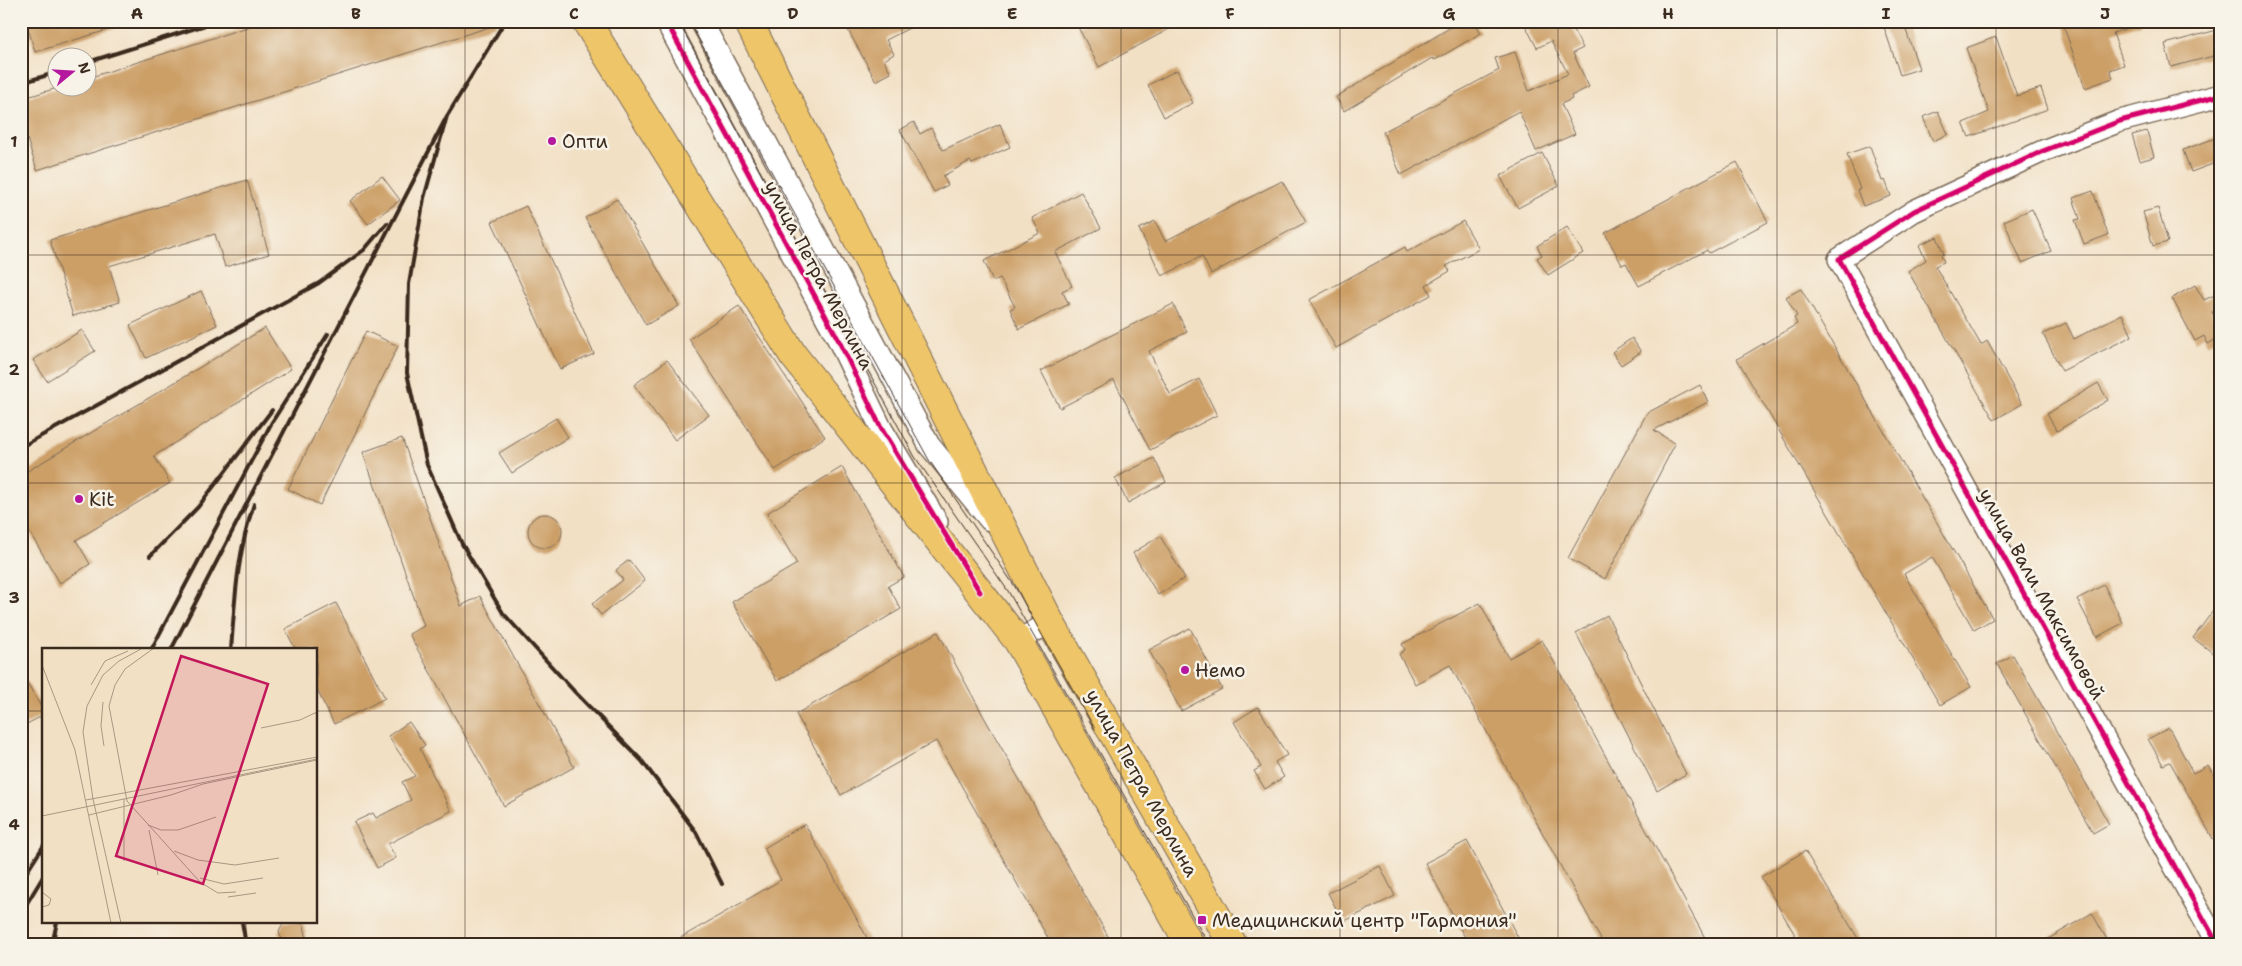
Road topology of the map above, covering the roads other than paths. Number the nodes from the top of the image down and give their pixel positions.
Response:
1 (586, 21) edge
2 (666, 21) edge
3 (701, 21) edge
4 (748, 21) edge
5 (2221, 95) edge
6 (1014, 549) junction
7 (980, 592) junction
8 (1050, 622) junction
9 (1018, 641) junction
10 (1190, 945) edge
11 (1233, 945) edge
12 (2218, 945) edge

1 - 7 main road, улица Петра Мерлина
2 - 7 street, улица Петра Мерлина
3 - 6 street, улица Петра Мерлина
4 - 6 main road, улица Петра Мерлина
5 - 12 street, улица Вали Максимовой
6 - 8 main road, улица Петра Мерлина
7 - 9 main road, улица Петра Мерлина
8 - 9 street
8 - 11 main road, улица Петра Мерлина
9 - 10 main road, улица Петра Мерлина

